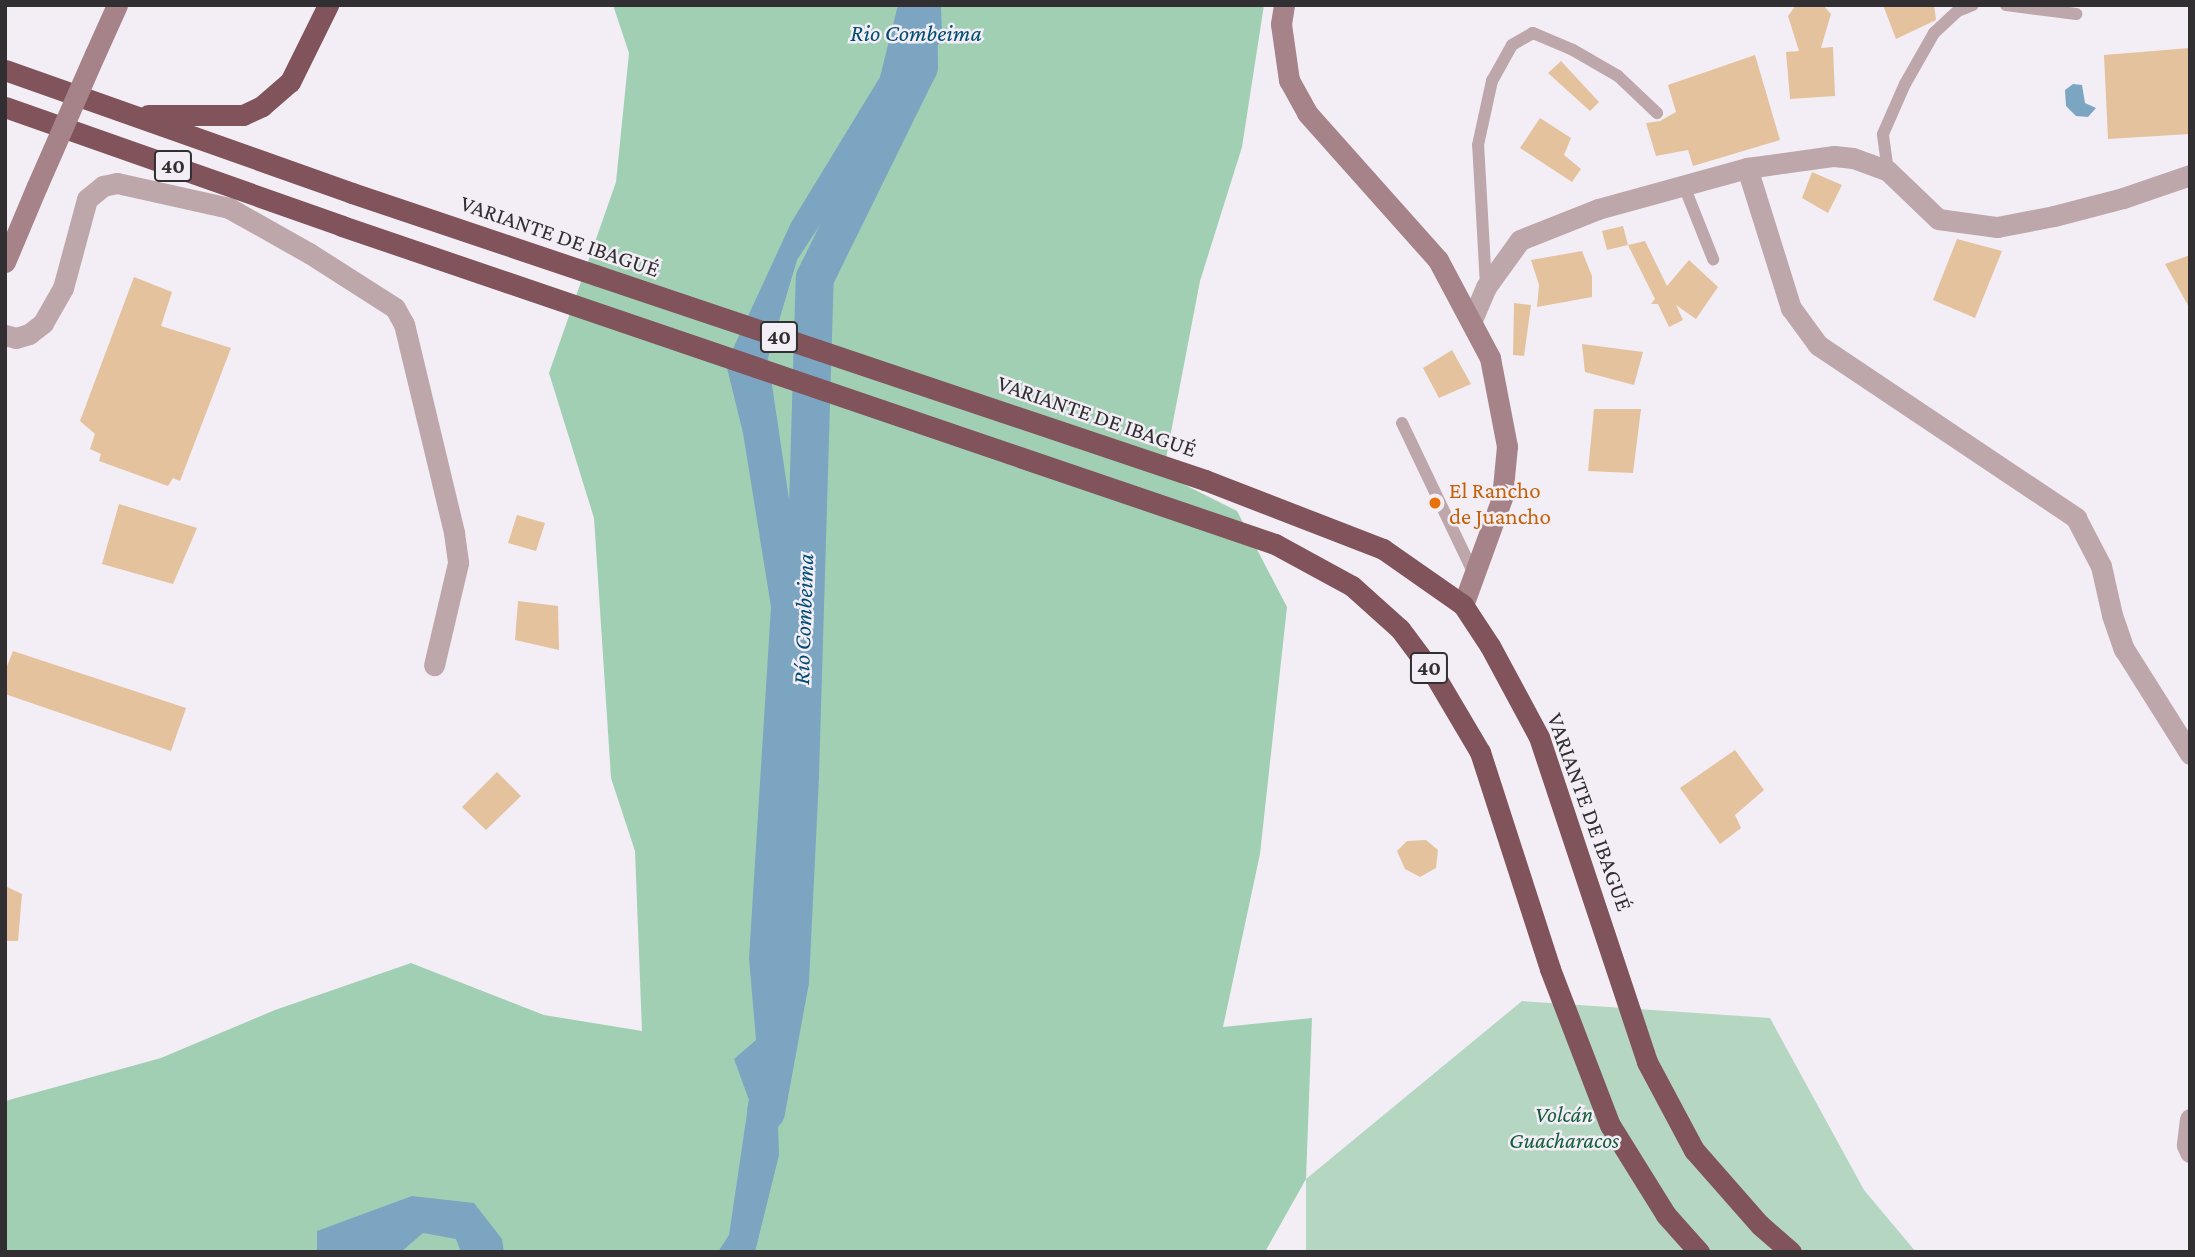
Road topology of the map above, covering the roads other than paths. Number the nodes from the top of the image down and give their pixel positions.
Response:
1 (117, 5) edge
2 (328, 5) edge
3 (1284, 5) edge
4 (1973, 5) edge
5 (2006, 5) edge
6 (2076, 13) dead end
7 (5, 69) edge
8 (5, 107) edge
9 (1657, 113) dead end
10 (130, 116) junction
11 (1747, 168) junction
12 (1888, 171) junction
13 (2190, 175) edge
14 (1684, 186) junction
15 (21, 223) junction
16 (5, 255) edge
17 (1713, 259) dead end
18 (5, 262) edge
19 (1486, 287) junction
20 (1472, 320) junction
21 (5, 335) edge
22 (1402, 423) dead end
23 (1474, 572) junction
24 (1463, 605) junction
25 (434, 665) dead end
26 (2190, 754) edge
27 (2190, 1119) edge
28 (2190, 1152) edge
29 (1699, 1252) edge
30 (1791, 1252) edge

1 - 15 street, bridge
2 - 10 highway
3 - 20 street
4 - 12 lane
5 - 6 lane
7 - 10 highway, VARIANTE DE IBAGUÉ / 40
8 - 29 highway, 40
9 - 19 lane
10 - 24 highway, VARIANTE DE IBAGUÉ / 40
11 - 12 street
11 - 14 street
11 - 26 street
12 - 13 street
14 - 17 lane
14 - 19 street
15 - 16 street
15 - 18 street
19 - 20 street
20 - 23 street
21 - 25 street
22 - 23 lane
23 - 24 street
24 - 30 highway, VARIANTE DE IBAGUÉ / 40
27 - 28 street

